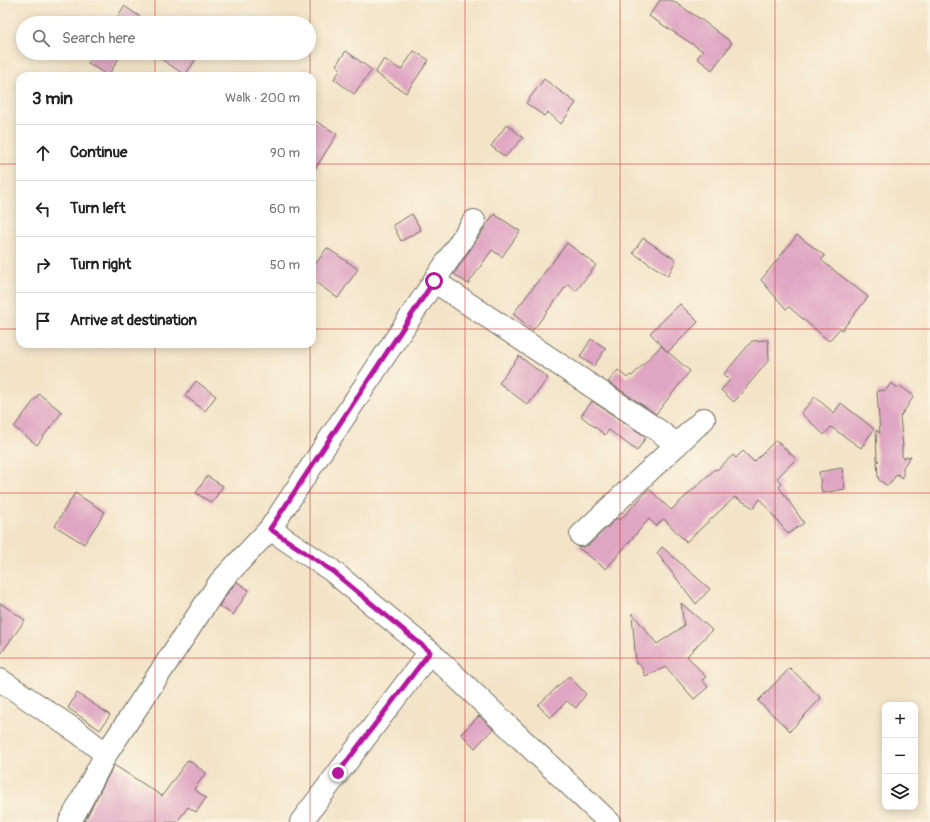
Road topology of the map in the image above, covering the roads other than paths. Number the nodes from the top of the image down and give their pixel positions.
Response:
1 (474, 221) dead end
2 (434, 281) junction
3 (704, 419) dead end
4 (677, 445) junction
5 (270, 529) junction
6 (580, 535) dead end
7 (430, 652) junction
8 (0, 680) edge
9 (106, 754) junction
10 (70, 822) edge
11 (301, 822) edge
12 (609, 822) edge

1 - 2 street
2 - 4 street
2 - 5 street
3 - 4 street
4 - 6 street
5 - 7 street
5 - 9 street
7 - 11 street
7 - 12 street
8 - 9 street
9 - 10 street

